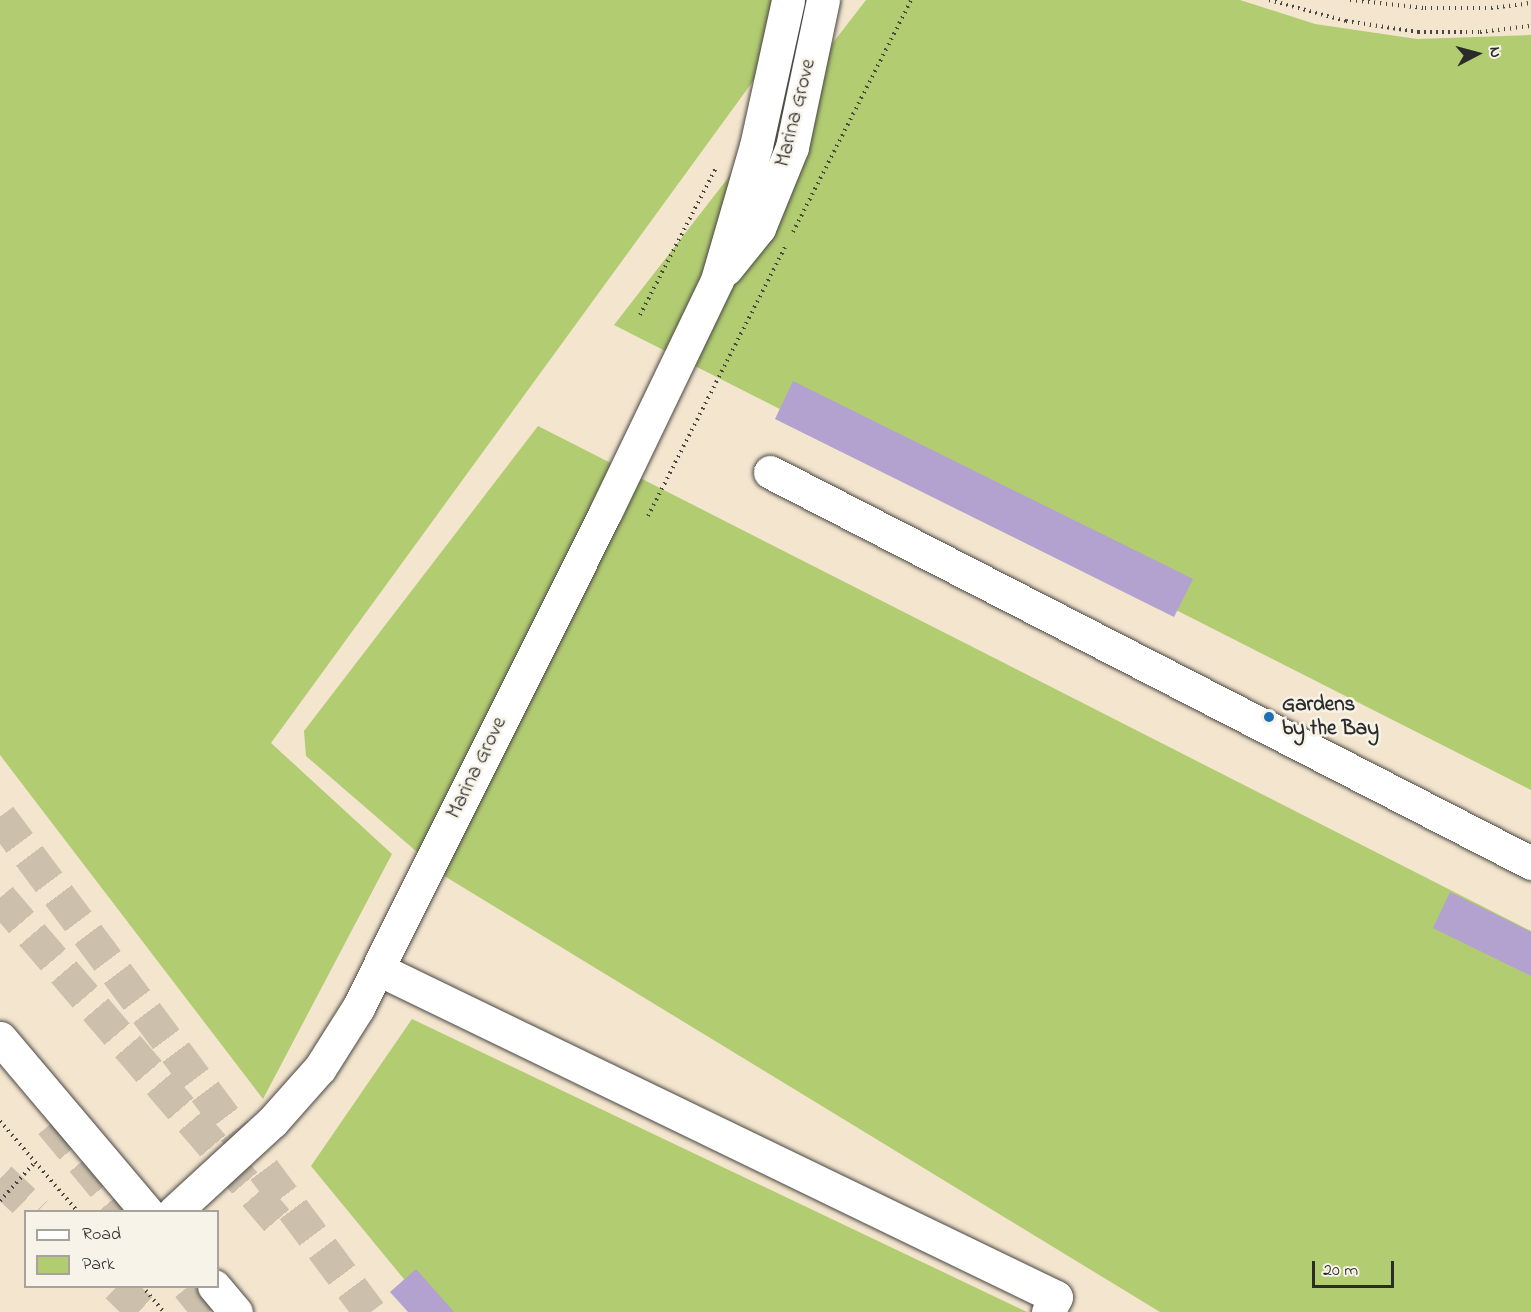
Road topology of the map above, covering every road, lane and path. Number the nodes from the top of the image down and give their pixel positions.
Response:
1 (788, 0) edge
2 (823, 0) edge
3 (911, 0) edge
4 (1269, 0) edge
5 (1350, 0) edge
6 (1531, 3) edge
7 (1531, 26) edge
8 (719, 161) dead end
9 (717, 280) junction
10 (640, 315) dead end
11 (770, 472) dead end
12 (648, 516) dead end
13 (1531, 863) edge
14 (378, 969) junction
15 (0, 1038) edge
16 (0, 1121) edge
17 (35, 1162) junction
18 (0, 1201) edge
19 (76, 1210) edge
20 (145, 1210) edge
21 (176, 1210) edge
22 (143, 1288) edge
23 (215, 1288) edge
24 (164, 1312) edge
25 (236, 1312) edge
26 (1048, 1312) edge

1 - 9 street, Marina Grove
2 - 9 street, Marina Grove
3 - 12 path
4 - 7 path
5 - 6 path
8 - 10 path
9 - 14 street, Marina Grove
11 - 13 street
14 - 21 street, Marina Grove
14 - 26 street
15 - 20 street
16 - 17 path
17 - 18 path
17 - 19 path
22 - 24 path
23 - 25 street

